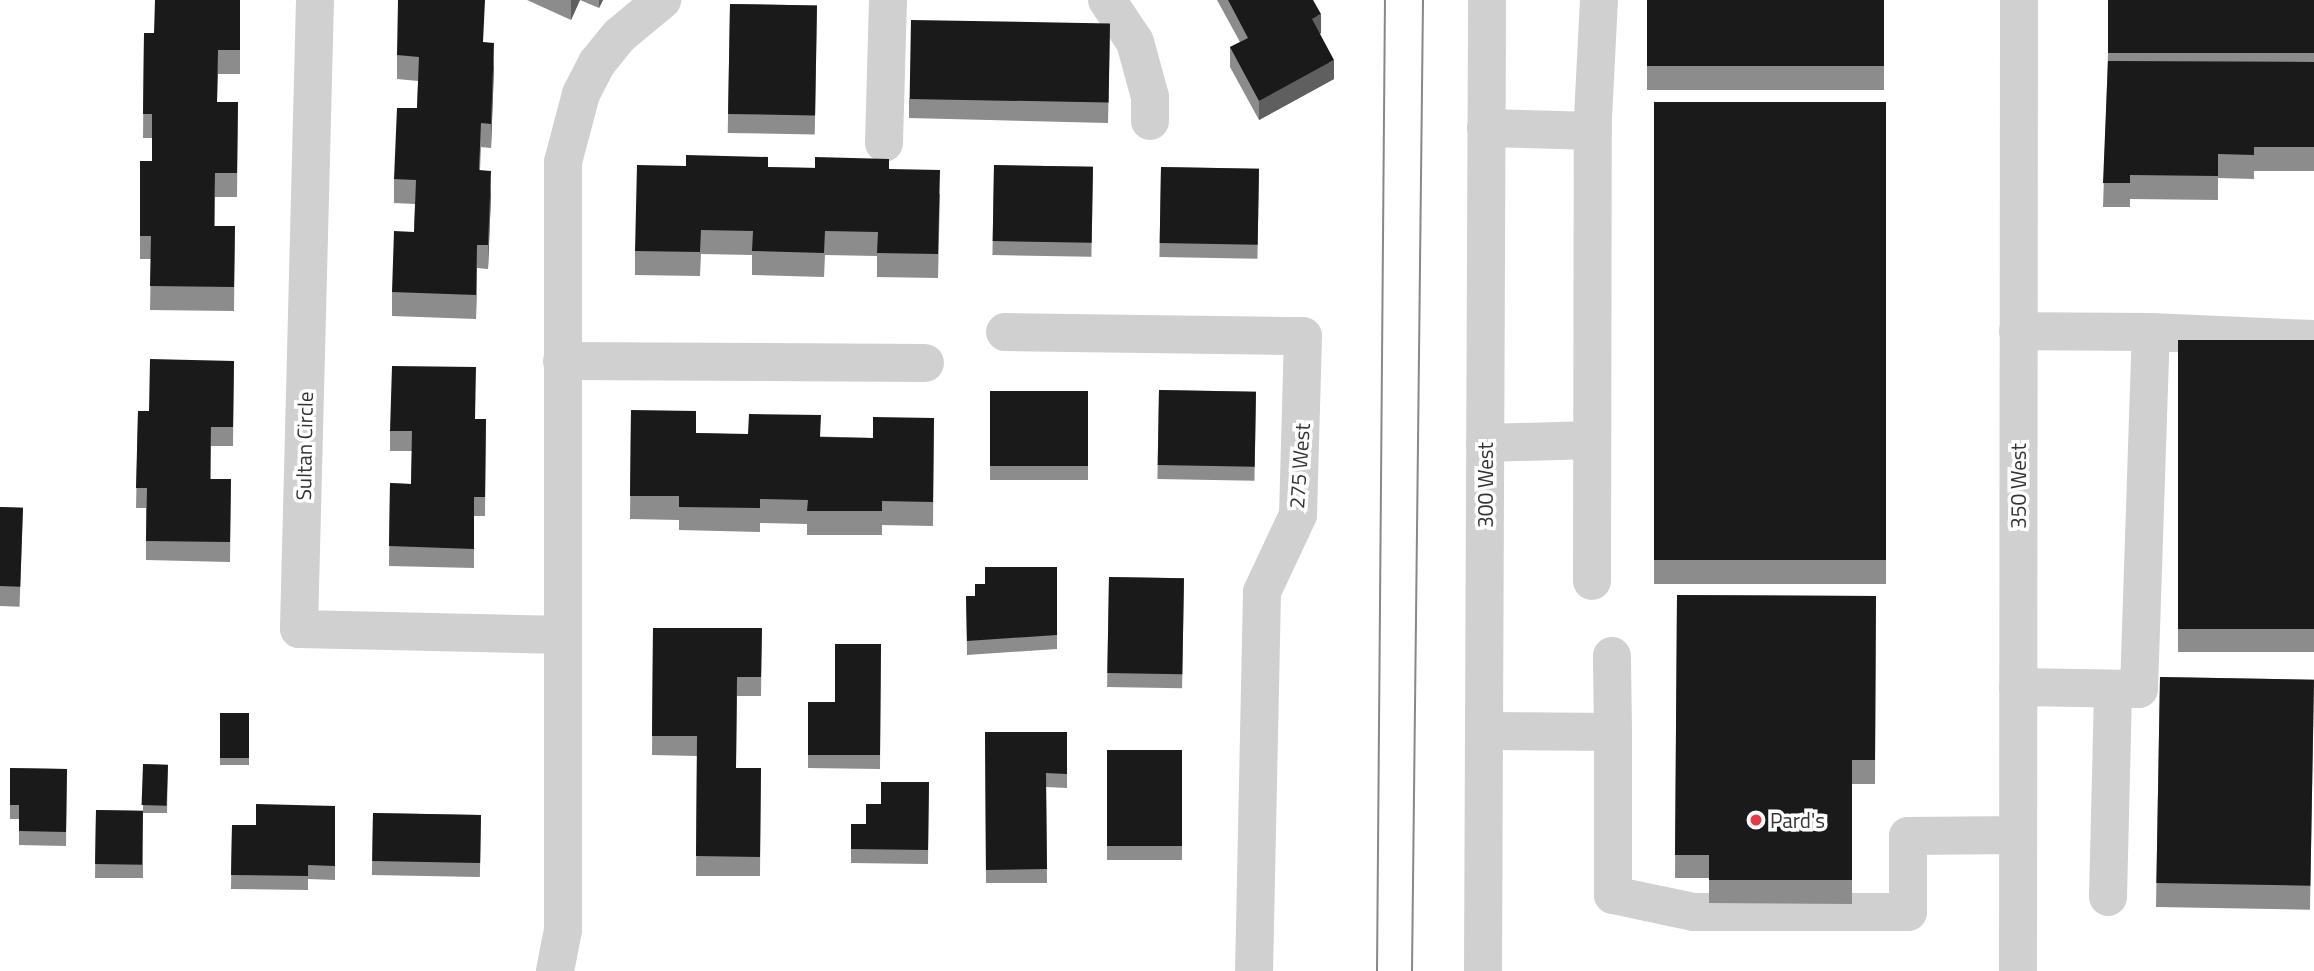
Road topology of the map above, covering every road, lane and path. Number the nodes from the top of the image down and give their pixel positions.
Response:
1 (315, 0) edge
2 (662, 0) edge
3 (888, 0) edge
4 (1107, 0) edge
5 (1487, 0) edge
6 (1599, 0) edge
7 (2019, 0) edge
8 (1150, 121) dead end
9 (1486, 128) junction
10 (1593, 131) junction
11 (884, 143) dead end
12 (1005, 331) dead end
13 (2018, 331) junction
14 (2151, 332) junction
15 (2314, 339) edge
16 (562, 361) junction
17 (925, 363) dead end
18 (1592, 440) junction
19 (1485, 443) junction
20 (1592, 581) dead end
21 (562, 635) junction
22 (1612, 656) dead end
23 (2018, 687) junction
24 (2126, 689) junction
25 (2180, 689) edge
26 (1484, 731) junction
27 (1613, 732) junction
28 (2018, 835) junction
29 (2108, 897) dead end
30 (555, 971) edge
31 (1254, 971) edge
32 (1483, 971) edge
33 (2018, 971) edge

1 - 21 street, Sultan Circle
2 - 16 street
3 - 11 street
4 - 8 street
5 - 9 street, 300 West
6 - 10 street
7 - 13 street, 350 West
9 - 10 street
9 - 19 street, 300 West
10 - 18 street
12 - 31 street, 275 West
13 - 14 street
13 - 23 street, 350 West
14 - 15 street
14 - 24 street
16 - 17 street
16 - 21 street
18 - 19 street
18 - 20 street
19 - 26 street, 300 West
21 - 30 street
22 - 27 street
23 - 24 street
23 - 28 street, 350 West
24 - 25 street
24 - 29 street
26 - 27 street
26 - 32 street, 300 West
27 - 28 street
28 - 33 street, 350 West

